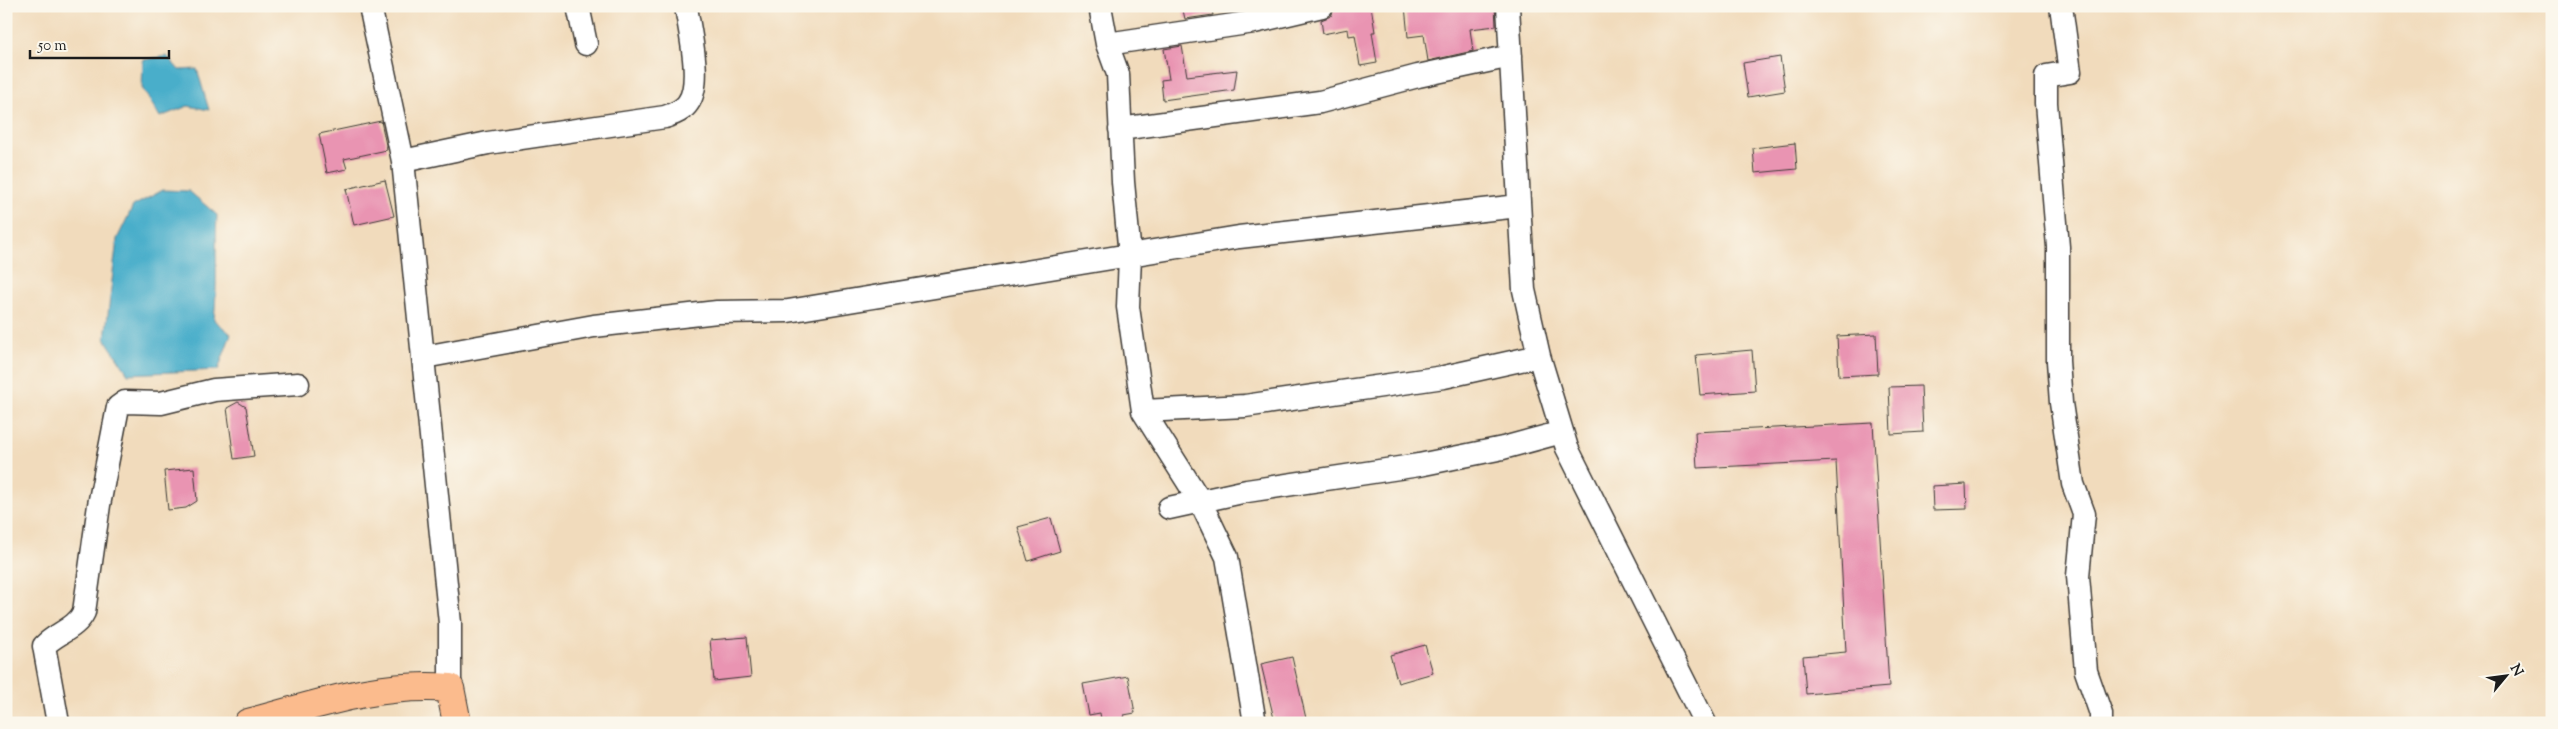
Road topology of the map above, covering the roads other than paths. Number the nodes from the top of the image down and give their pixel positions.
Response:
1 (370, 6) edge
2 (578, 6) edge
3 (686, 6) edge
4 (1100, 6) edge
5 (1322, 6) edge
6 (1508, 6) edge
7 (2061, 6) edge
8 (586, 44) dead end
9 (1107, 44) junction
10 (1511, 56) junction
11 (1120, 129) junction
12 (403, 161) junction
13 (1519, 206) junction
14 (1130, 256) junction
15 (1539, 356) junction
16 (424, 357) junction
17 (298, 384) dead end
18 (1143, 411) junction
19 (1562, 432) junction
20 (1200, 501) junction
21 (1170, 508) dead end
22 (450, 688) junction
23 (58, 723) edge
24 (248, 723) edge
25 (457, 723) edge
26 (1256, 723) edge
27 (1706, 723) edge
28 (2101, 723) edge

1 - 12 street
2 - 8 street
3 - 12 street
4 - 9 street
5 - 9 street
6 - 10 street
7 - 28 street
9 - 11 street
10 - 11 street
10 - 13 street
11 - 14 street
12 - 16 street
13 - 14 street
13 - 15 street
14 - 16 street
14 - 18 street
15 - 18 street
15 - 19 street
16 - 22 street
17 - 23 street
18 - 20 street
19 - 20 street
19 - 27 street
20 - 21 street
20 - 26 street
22 - 24 main road
22 - 25 main road

